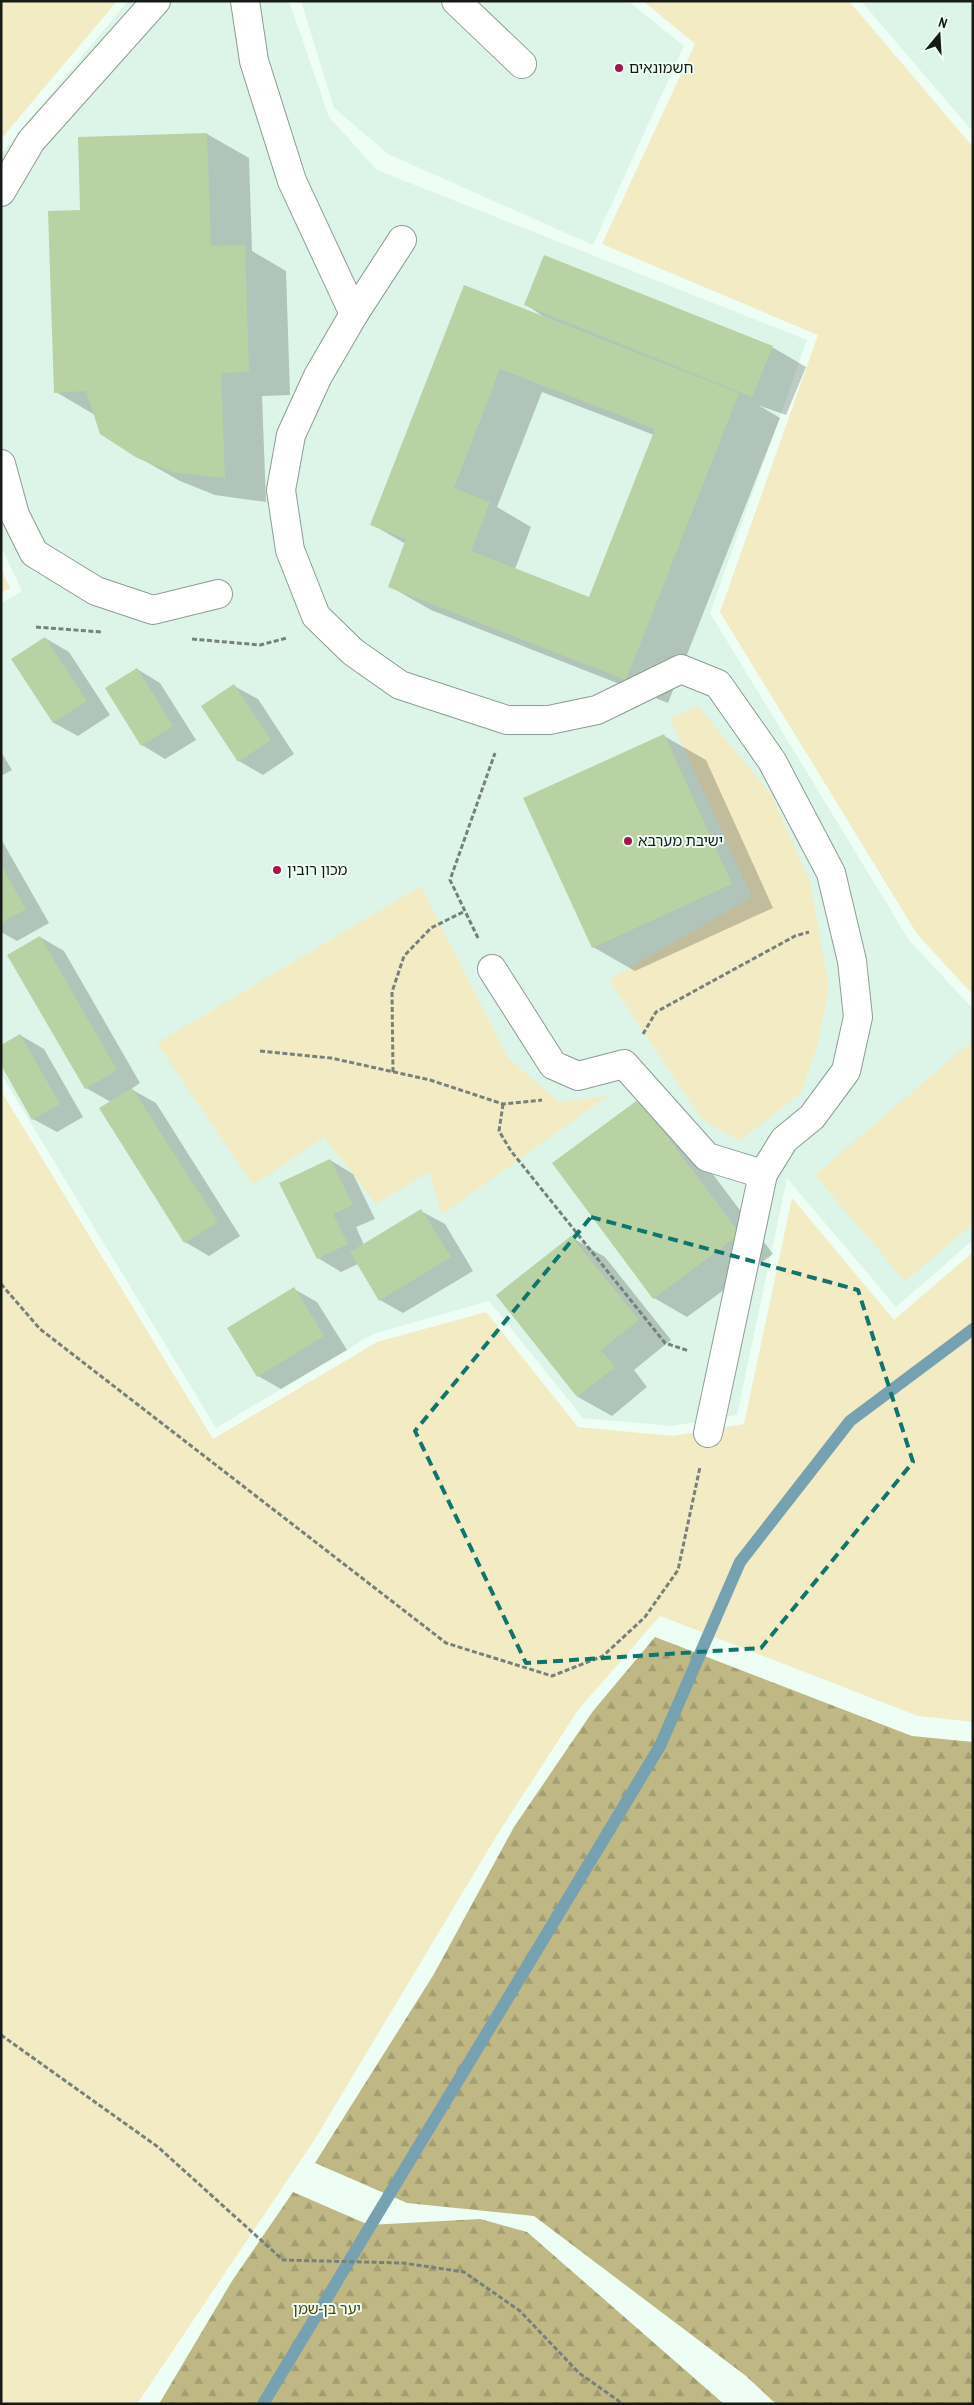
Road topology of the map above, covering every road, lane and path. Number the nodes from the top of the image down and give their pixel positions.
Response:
1 (156, 1) edge
2 (245, 1) edge
3 (456, 1) edge
4 (522, 64) dead end
5 (1, 192) edge
6 (402, 240) dead end
7 (354, 314) junction
8 (1, 464) edge
9 (218, 594) dead end
10 (507, 720) junction
11 (465, 911) junction
12 (843, 923) junction
13 (492, 969) joint
14 (260, 1051) dead end
15 (624, 1064) junction
16 (393, 1072) junction
17 (578, 1076) junction
18 (503, 1104) junction
19 (763, 1174) junction
20 (1, 1284) edge
21 (722, 1363) junction
22 (708, 1433) joint
23 (1, 2035) edge
24 (623, 2404) edge

1 - 5 street
2 - 7 street
3 - 4 street
6 - 7 street
7 - 10 street
8 - 9 street
10 - 11 path
10 - 12 street
11 - 13 path
11 - 16 path
12 - 15 path
12 - 19 street
13 - 17 street
14 - 16 path
15 - 17 street
15 - 19 street
16 - 18 path
17 - 18 path
18 - 21 path
19 - 21 street
20 - 22 path
21 - 22 street
23 - 24 path

